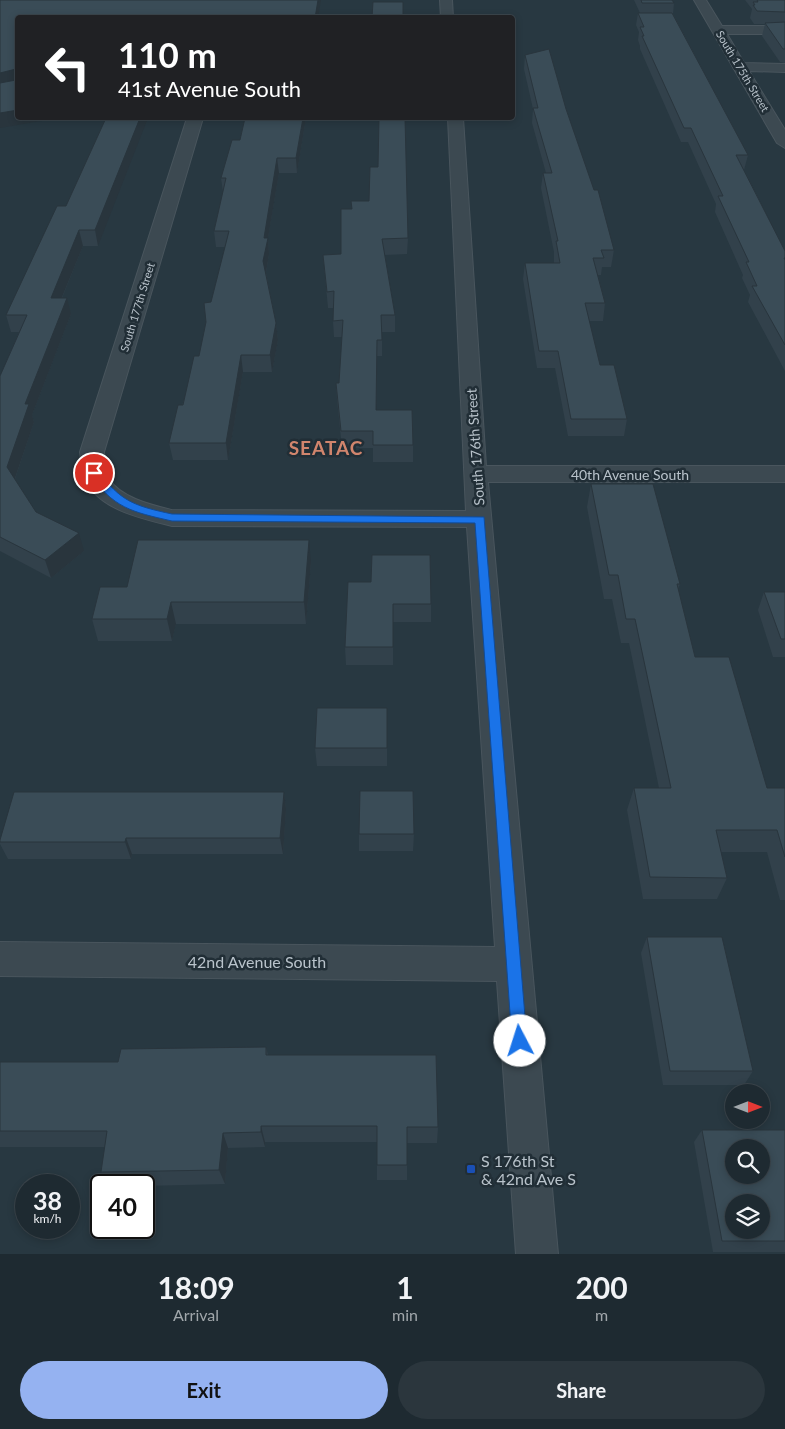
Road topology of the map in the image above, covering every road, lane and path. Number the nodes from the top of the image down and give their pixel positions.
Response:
1 (446, 0) edge
2 (700, 0) edge
3 (448, 15) edge
4 (718, 30) junction
5 (785, 30) edge
6 (740, 67) junction
7 (785, 68) edge
8 (194, 120) edge
9 (455, 120) edge
10 (780, 127) edge
11 (785, 143) edge
12 (475, 474) junction
13 (785, 474) edge
14 (480, 519) junction
15 (0, 959) edge
16 (513, 964) junction
17 (537, 1254) edge

1 - 3 street
2 - 4 street, South 175th Street
4 - 5 street
4 - 6 street, South 175th Street
6 - 7 street
6 - 10 street, South 175th Street
8 - 14 street, South 177th Street
9 - 12 street, South 176th Street
10 - 11 street, South 175th Street
12 - 13 street, 40th Avenue South
12 - 14 street, South 176th Street
14 - 16 street, South 176th Street
15 - 16 street, 42nd Avenue South
16 - 17 street, South 176th Street

